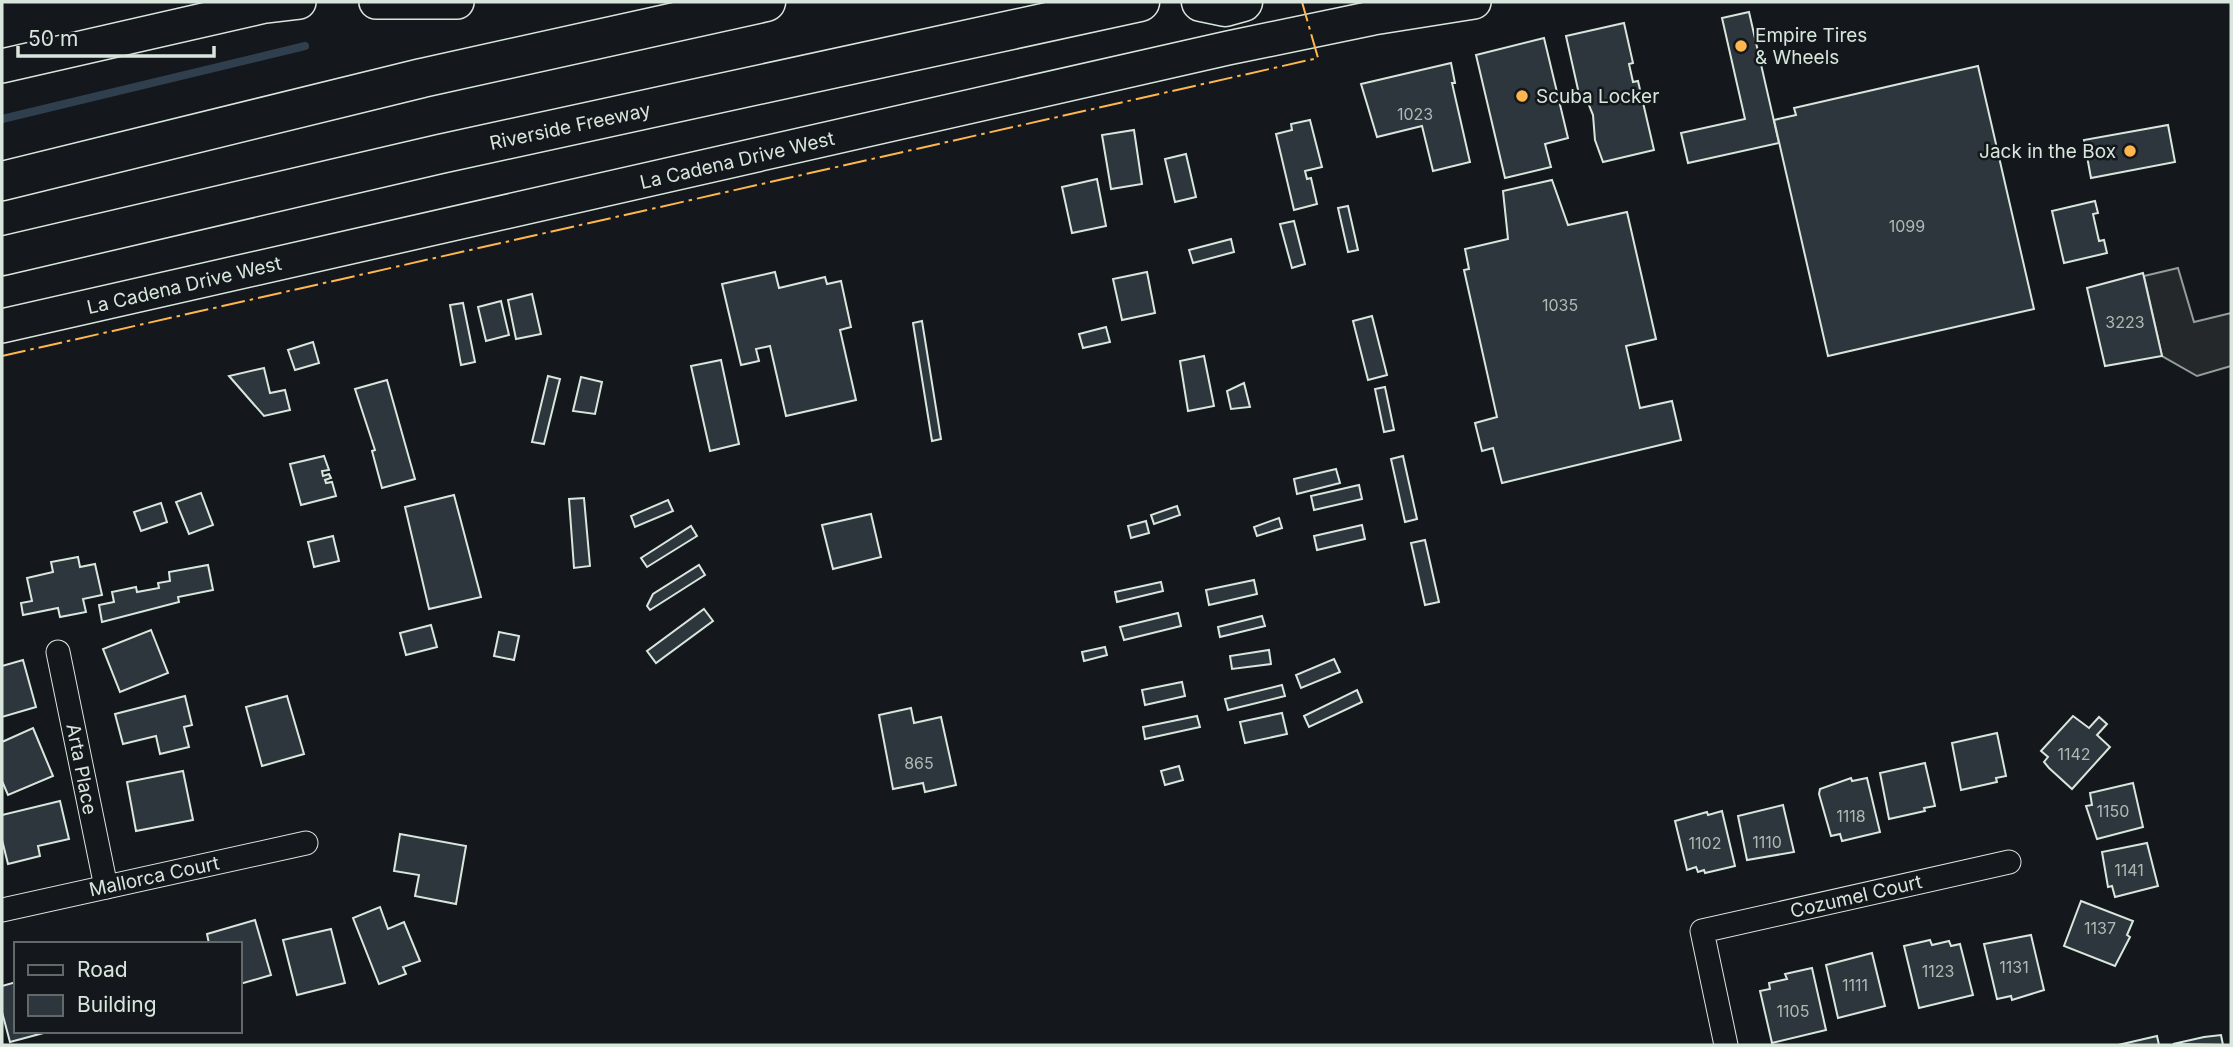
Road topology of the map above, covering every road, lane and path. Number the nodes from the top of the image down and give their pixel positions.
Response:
1 (299, 2) edge
2 (376, 2) edge
3 (457, 2) edge
4 (766, 2) edge
5 (1140, 2) edge
6 (1201, 2) edge
7 (1243, 2) edge
8 (1474, 2) edge
9 (2, 66) edge
10 (2, 181) edge
11 (2, 256) edge
12 (2, 327) edge
13 (58, 652) dead end
14 (306, 843) dead end
15 (2009, 862) dead end
16 (106, 887) junction
17 (2, 910) edge
18 (1726, 1045) edge

1 - 9 main road
2 - 3 main road
4 - 10 highway
5 - 11 highway, Riverside Freeway
6 - 7 highway
8 - 12 main road, La Cadena Drive West
13 - 16 street, Arta Place
14 - 16 street, Mallorca Court
15 - 18 street, Cozumel Court
16 - 17 street, Mallorca Court

